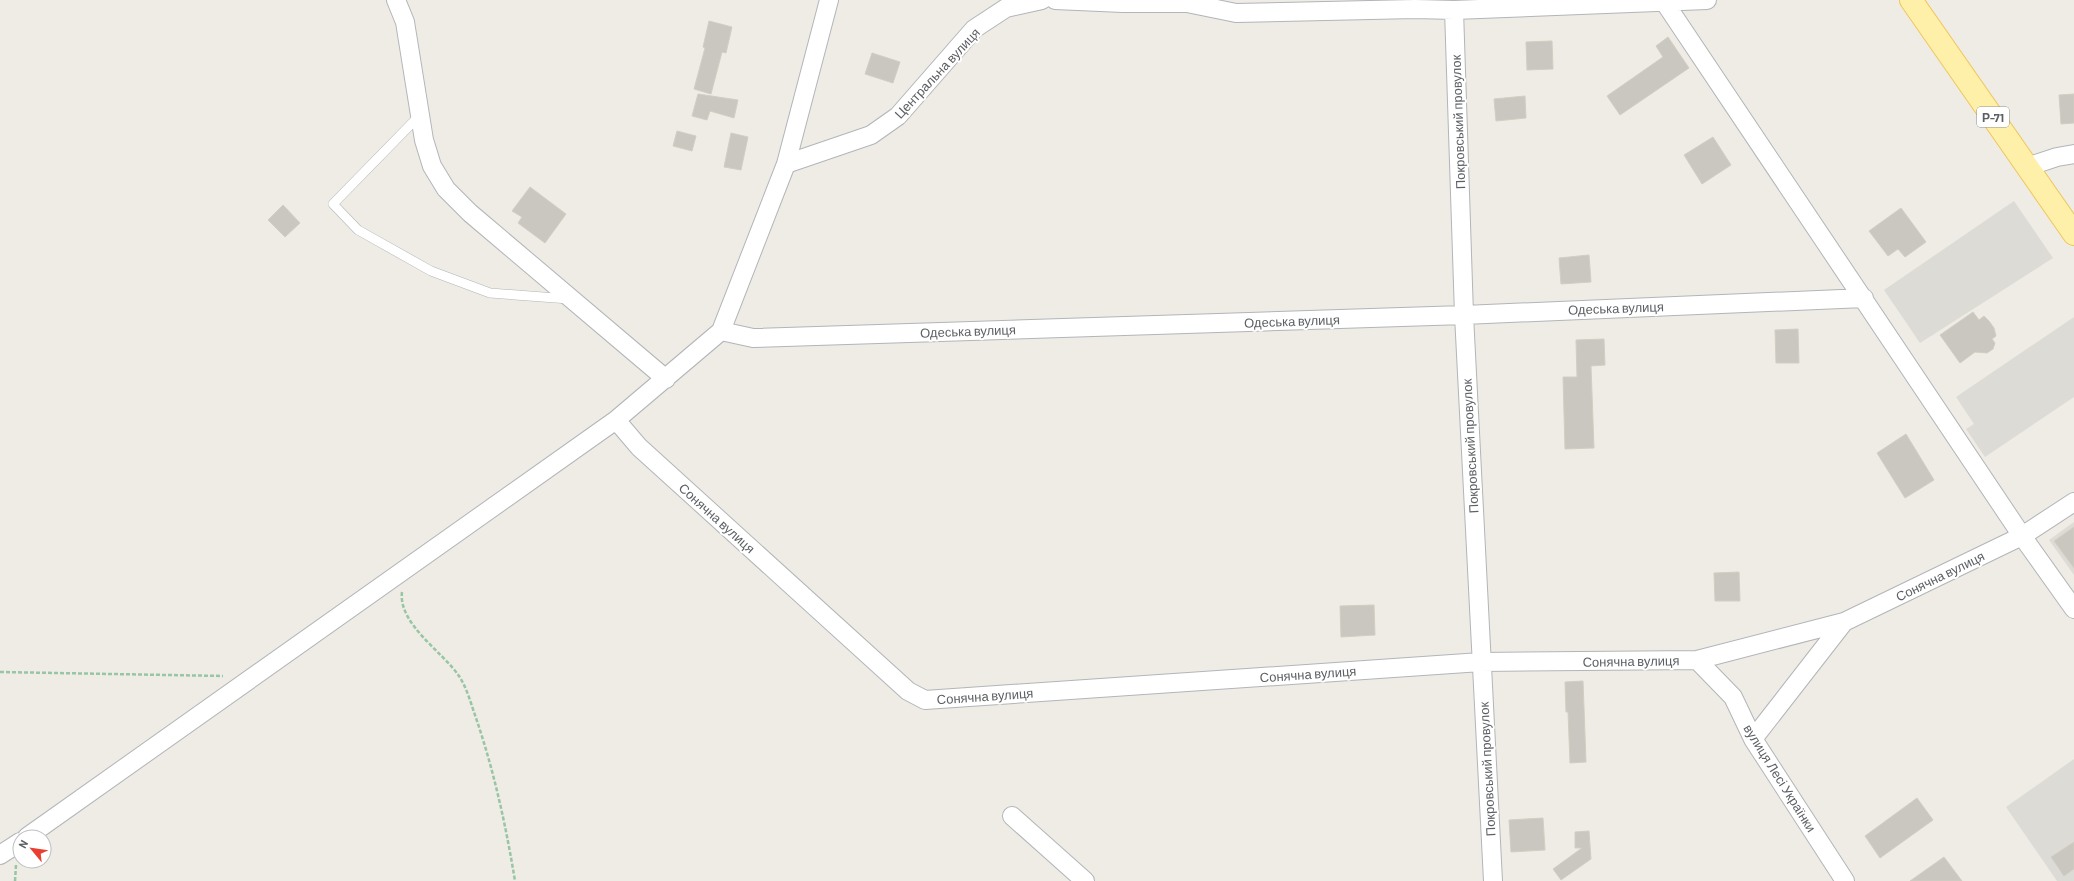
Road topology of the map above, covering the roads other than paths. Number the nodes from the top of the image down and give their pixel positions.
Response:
1 (396, 0) edge
2 (829, 0) edge
3 (1042, 0) edge
4 (1055, 0) edge
5 (1707, 0) edge
6 (1911, 0) edge
7 (1665, 2) junction
8 (1454, 10) junction
9 (420, 115) junction
10 (2074, 154) edge
11 (786, 164) junction
12 (2027, 167) junction
13 (2074, 234) edge
14 (1864, 298) junction
15 (572, 300) junction
16 (1464, 315) junction
17 (721, 331) junction
18 (666, 379) junction
19 (616, 420) junction
20 (2074, 502) edge
21 (2022, 536) junction
22 (2074, 609) edge
23 (1844, 622) junction
24 (1698, 660) junction
25 (1481, 662) junction
26 (1753, 739) junction
27 (1012, 816) dead end
28 (37, 829) edge
29 (12, 847) edge
30 (0, 855) edge
31 (1085, 881) edge
32 (1493, 881) edge
33 (1845, 881) edge

1 - 9 street
2 - 11 street
3 - 11 street, Центральна вулиця
4 - 8 street
5 - 7 street
6 - 12 main road, Р-71
7 - 8 street
7 - 14 street
8 - 16 street, Покровський провулок
9 - 15 street
9 - 15 lane
10 - 12 street
11 - 17 street
12 - 13 main road, Р-71
14 - 16 street, Одеська вулиця
14 - 21 street
15 - 18 street
16 - 17 street, Одеська вулиця
16 - 25 street, Покровський провулок
17 - 18 street
18 - 19 street
19 - 25 street, Сонячна вулиця
19 - 28 street
20 - 21 street, Сонячна вулиця
21 - 22 street
21 - 23 street, Сонячна вулиця
23 - 24 street, Сонячна вулиця
23 - 26 street
24 - 25 street, Сонячна вулиця
24 - 26 street, вулиця Лесі Українки
25 - 32 street, Покровський провулок
26 - 33 street, вулиця Лесі Українки
27 - 31 street
29 - 30 street

